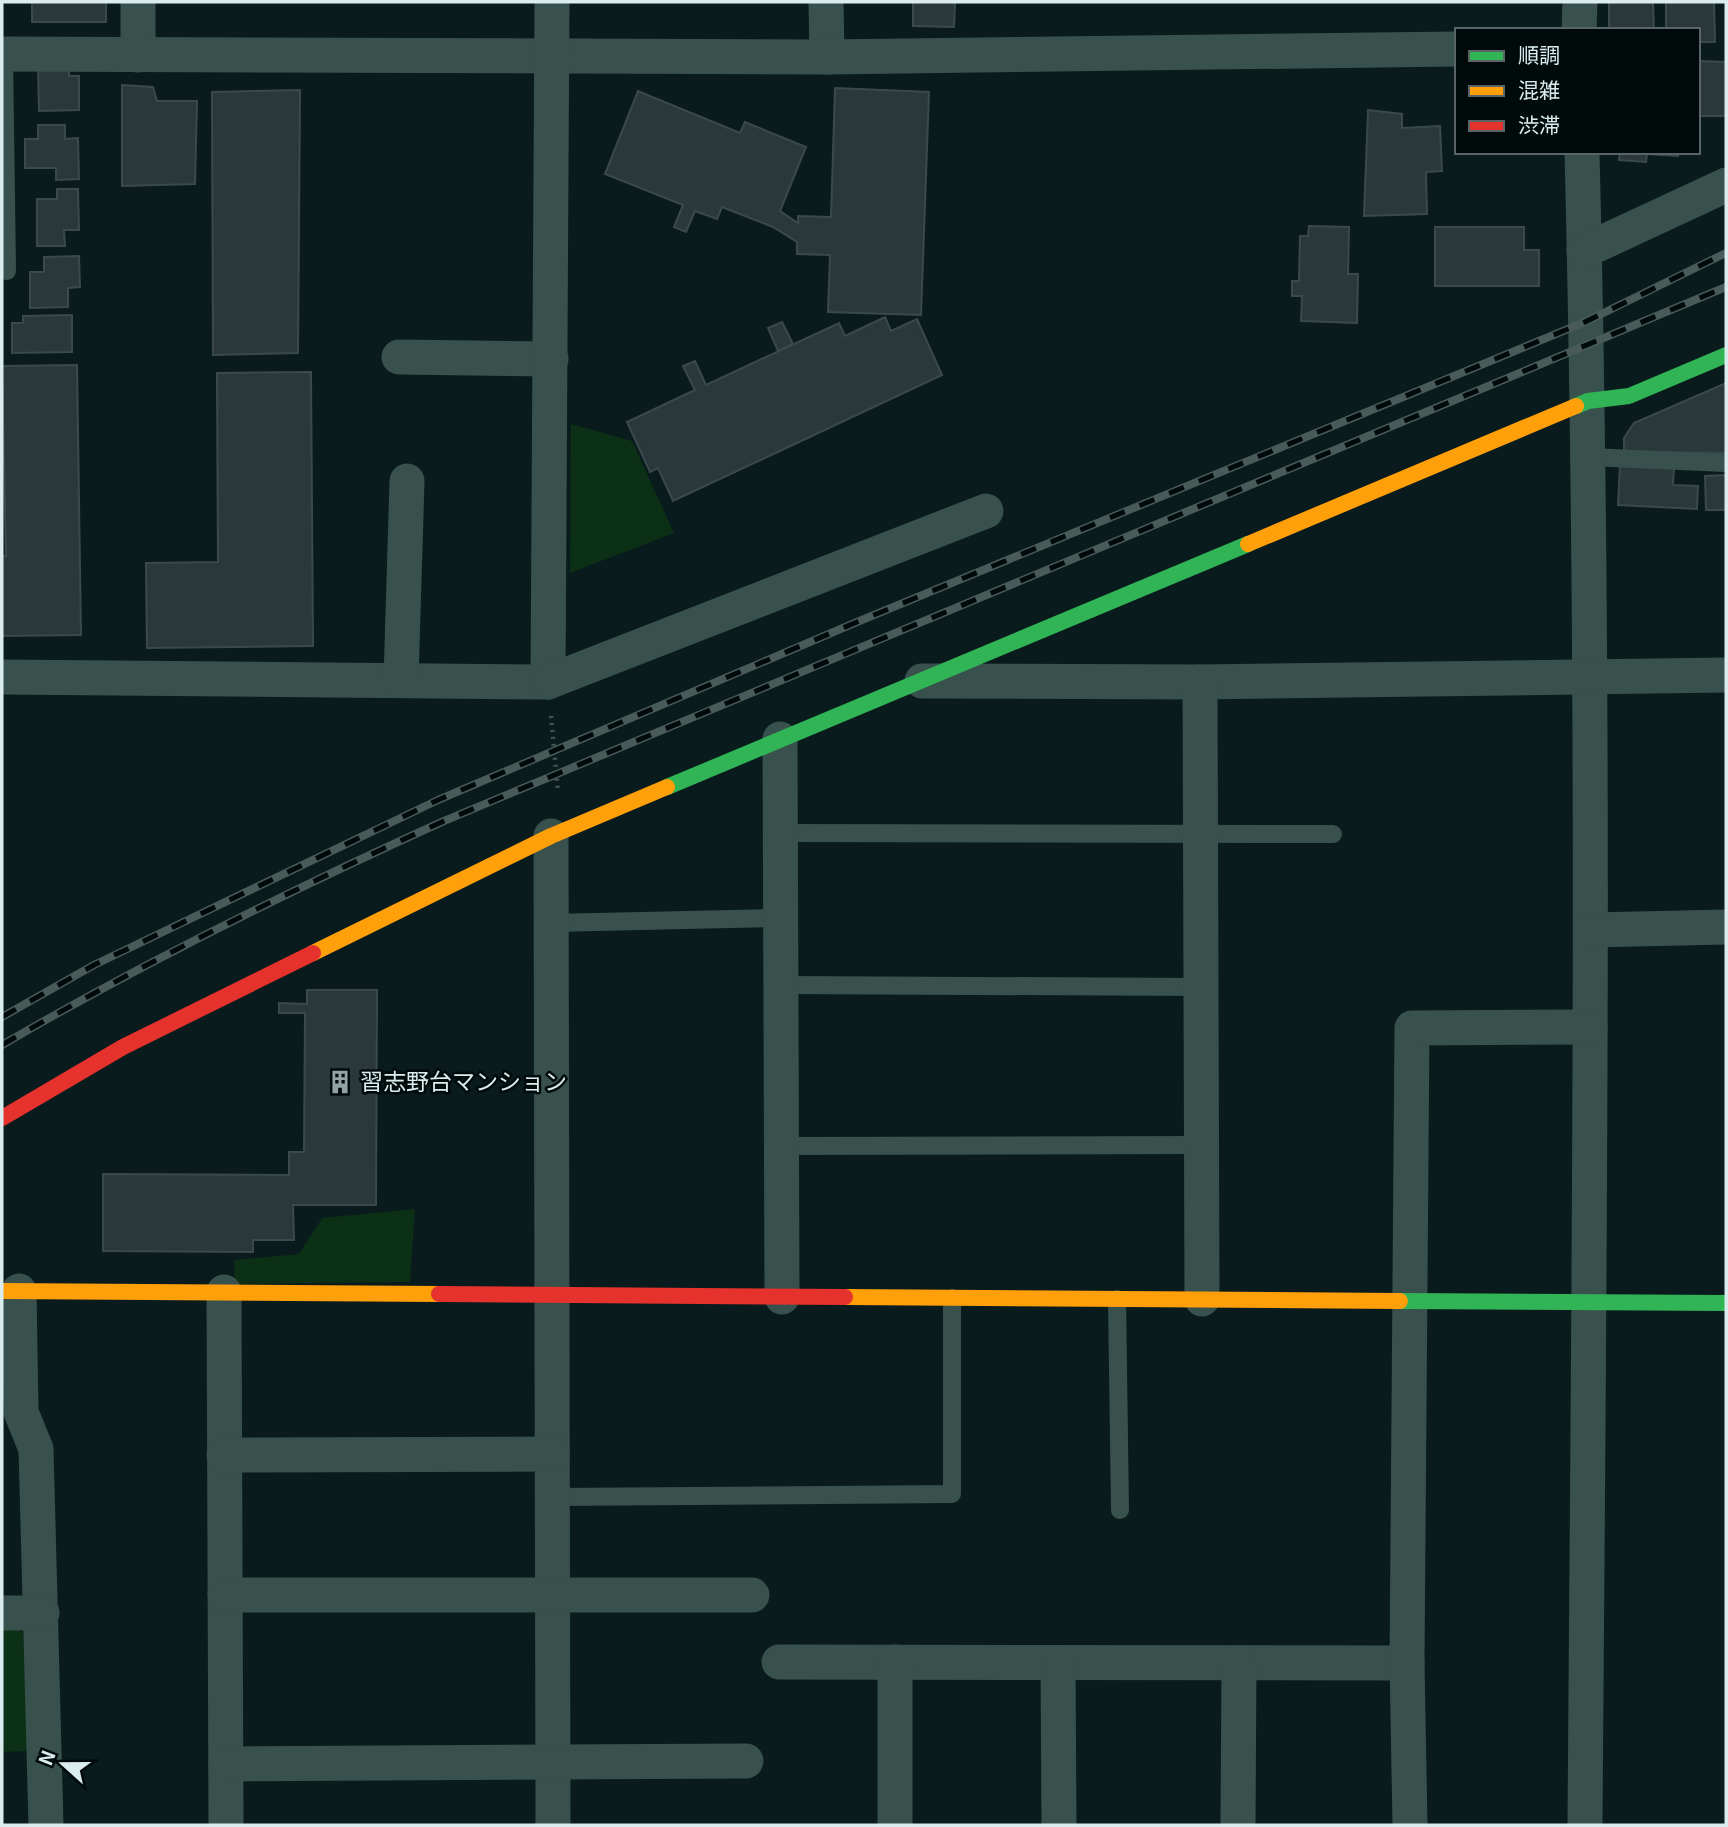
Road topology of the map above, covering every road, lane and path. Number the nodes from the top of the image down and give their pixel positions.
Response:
1 (138, 2) edge
2 (552, 2) edge
3 (826, 2) edge
4 (1580, 2) edge
5 (1579, 28) edge
6 (1455, 49) edge
7 (3, 54) edge
8 (138, 55) junction
9 (551, 56) junction
10 (827, 57) junction
11 (1581, 154) edge
12 (1726, 185) edge
13 (1584, 251) junction
14 (7, 271) dead end
15 (1726, 355) edge
16 (399, 357) dead end
17 (551, 359) junction
18 (1588, 401) junction
19 (1589, 457) junction
20 (1726, 463) edge
21 (407, 481) dead end
22 (986, 511) dead end
23 (1726, 675) edge
24 (1588, 676) junction
25 (2, 677) edge
26 (401, 680) junction
27 (922, 681) junction
28 (548, 682) junction
29 (1200, 682) junction
30 (780, 739) junction
31 (557, 833) junction
32 (780, 833) junction
33 (1201, 834) junction
34 (1333, 834) dead end
35 (781, 918) junction
36 (551, 923) junction
37 (1726, 927) edge
38 (1591, 930) junction
39 (781, 985) junction
40 (1201, 987) junction
41 (1590, 1027) junction
42 (2, 1118) edge
43 (1202, 1145) junction
44 (782, 1146) junction
45 (10, 1291) edge
46 (224, 1292) junction
47 (552, 1295) junction
48 (782, 1297) junction
49 (952, 1298) junction
50 (1118, 1299) junction
51 (1202, 1300) junction
52 (1410, 1301) junction
53 (1588, 1302) junction
54 (1726, 1303) edge
55 (552, 1454) junction
56 (224, 1455) junction
57 (552, 1497) junction
58 (1120, 1510) dead end
59 (225, 1595) junction
60 (553, 1595) junction
61 (752, 1595) dead end
62 (2, 1613) edge
63 (42, 1613) junction
64 (779, 1662) dead end
65 (895, 1662) junction
66 (1058, 1663) junction
67 (1239, 1663) junction
68 (1407, 1663) junction
69 (746, 1761) dead end
70 (553, 1762) junction
71 (226, 1764) junction
72 (46, 1825) edge
73 (226, 1825) edge
74 (553, 1825) edge
75 (895, 1825) edge
76 (1059, 1825) edge
77 (1238, 1825) edge
78 (1410, 1825) edge
79 (1585, 1825) edge

1 - 8 street
2 - 9 street
3 - 10 street
4 - 5 street
6 - 10 street
7 - 8 street
7 - 14 lane
8 - 9 street
9 - 10 street
9 - 17 street
11 - 13 street
12 - 13 street
13 - 18 street
15 - 18 street
16 - 17 street
17 - 28 street
18 - 19 street
18 - 27 street
19 - 20 lane
19 - 24 street
21 - 26 street
22 - 28 street
23 - 24 street
24 - 29 street
24 - 38 street
25 - 26 street
26 - 28 street
27 - 29 street
27 - 30 street
28 - 31 path
29 - 33 street
30 - 31 street
30 - 32 street
31 - 36 street
31 - 42 street
32 - 33 lane
32 - 35 street
33 - 34 lane
33 - 40 street
35 - 36 lane
35 - 39 street
36 - 47 street
37 - 38 street
38 - 41 street
39 - 40 lane
39 - 44 street
40 - 43 street
41 - 52 street
41 - 53 street
43 - 44 lane
43 - 51 street
44 - 48 street
45 - 46 street
45 - 63 street
46 - 47 street
46 - 56 street
47 - 48 street
47 - 55 street
48 - 49 street
49 - 50 street
49 - 57 lane
50 - 51 street
50 - 58 lane
51 - 52 street
52 - 53 street
52 - 68 street
53 - 54 street
53 - 79 street
55 - 56 street
55 - 57 street
56 - 59 street
57 - 60 street
59 - 60 street
59 - 71 street
60 - 61 street
60 - 70 street
62 - 63 street
63 - 72 street
64 - 65 street
65 - 66 street
65 - 75 street
66 - 67 street
66 - 76 street
67 - 68 street
67 - 77 street
68 - 78 street
69 - 70 street
70 - 71 street
70 - 74 street
71 - 73 street

